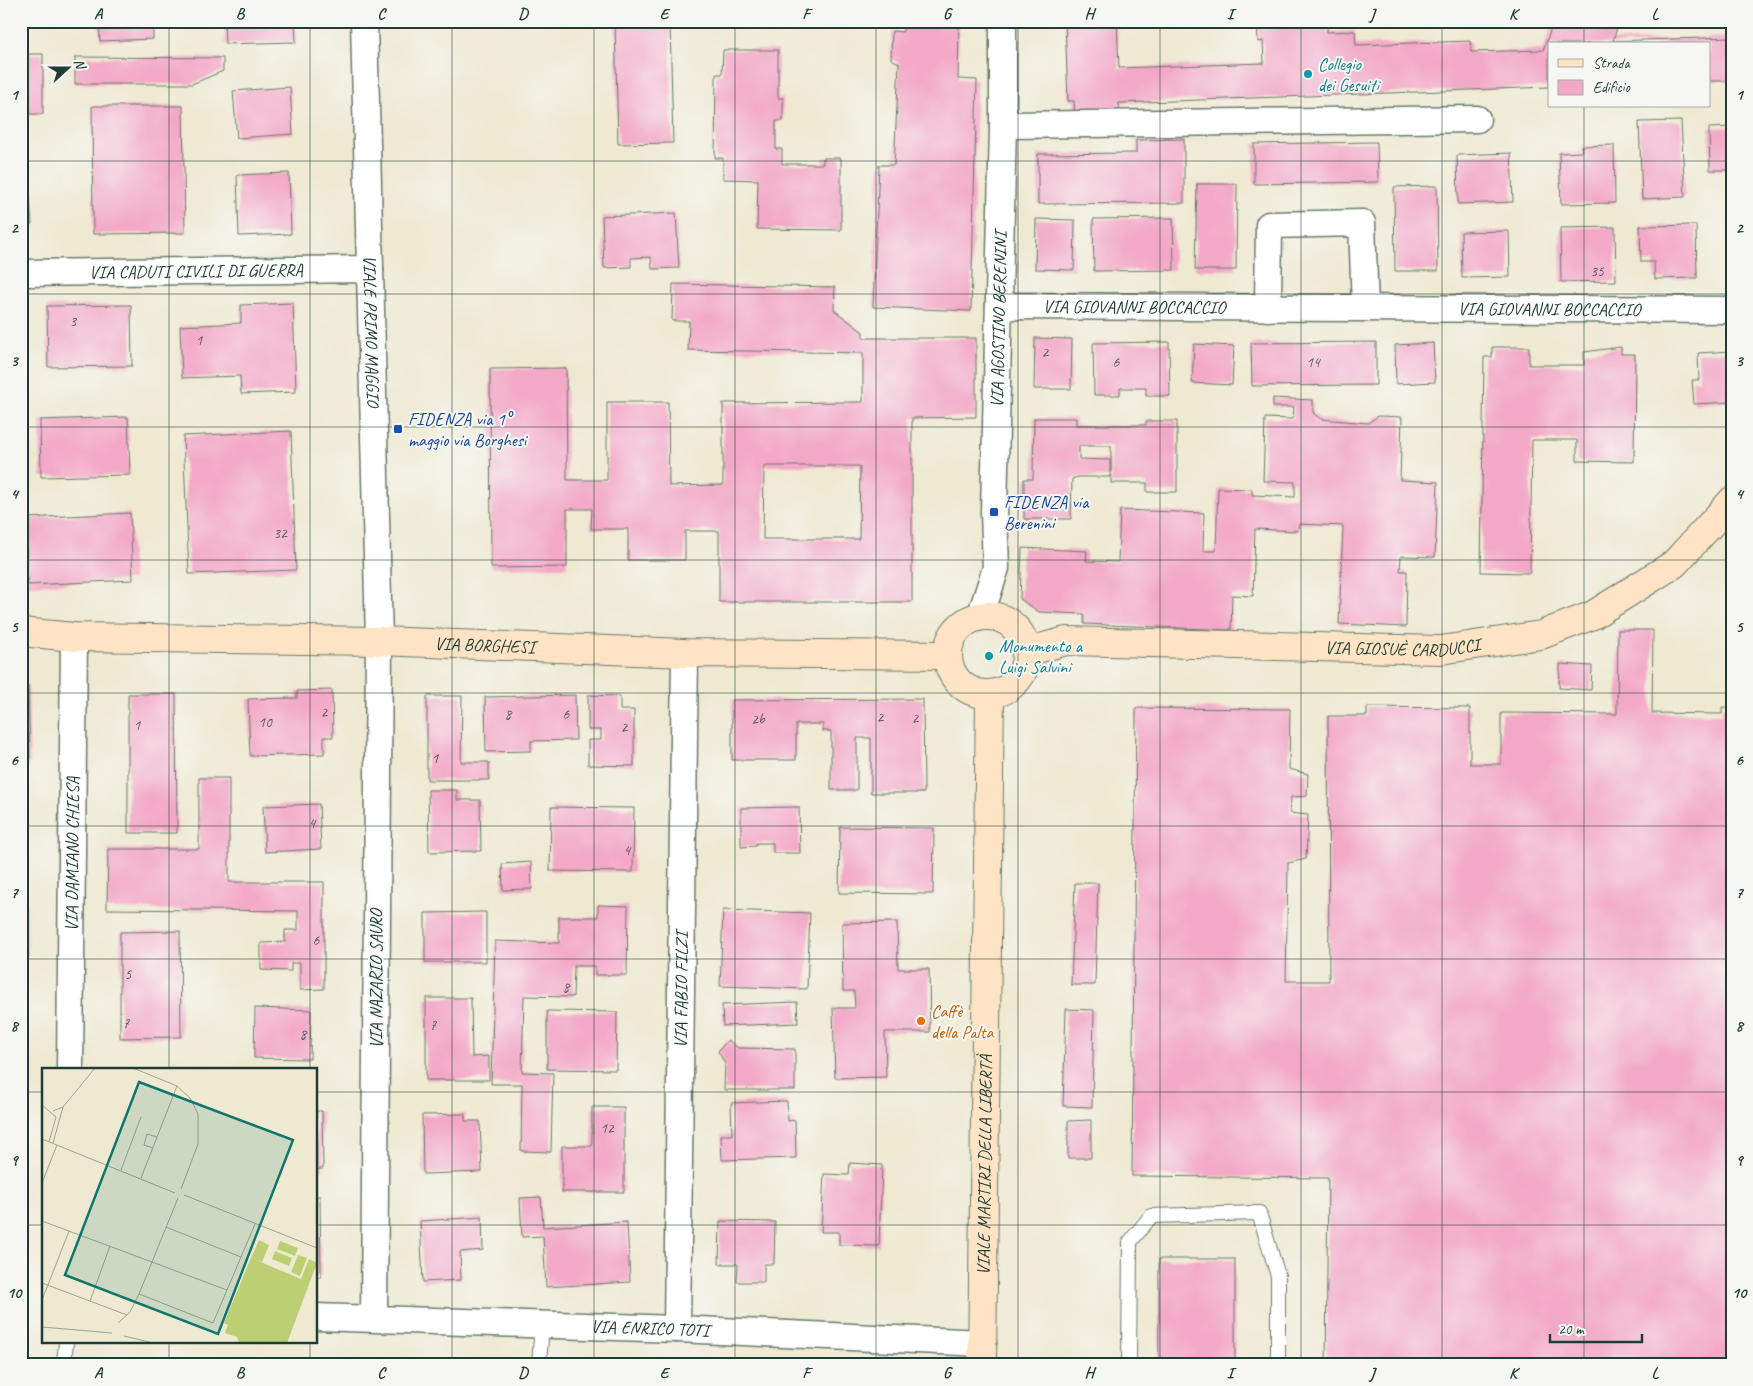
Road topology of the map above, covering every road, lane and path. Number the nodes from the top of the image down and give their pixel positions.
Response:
1 (364, 21) edge
2 (1003, 21) edge
3 (1476, 119) dead end
4 (1003, 125) junction
5 (370, 268) junction
6 (21, 273) edge
7 (999, 306) junction
8 (1268, 308) junction
9 (1366, 308) junction
10 (1732, 310) edge
11 (1732, 501) edge
12 (980, 617) junction
13 (21, 632) edge
14 (74, 637) junction
15 (379, 641) junction
16 (1026, 652) junction
17 (686, 653) junction
18 (948, 655) junction
19 (990, 695) junction
20 (70, 1068) edge
21 (318, 1317) edge
22 (374, 1318) junction
23 (542, 1324) junction
24 (677, 1329) junction
25 (66, 1344) edge
26 (982, 1354) edge
27 (64, 1365) edge
28 (539, 1365) edge
29 (1129, 1365) edge
30 (1278, 1365) edge

1 - 5 street, VIALE PRIMO MAGGIO
2 - 4 street, VIA AGOSTINO BERENINI
3 - 4 street
4 - 7 street, VIA AGOSTINO BERENINI
5 - 6 street, VIA CADUTI CIVILI DI GUERRA
5 - 15 street, VIALE PRIMO MAGGIO
7 - 8 street, VIA GIOVANNI BOCCACCIO
7 - 12 street, VIA AGOSTINO BERENINI
8 - 9 street, VIA GIOVANNI BOCCACCIO
8 - 9 street
9 - 10 street, VIA GIOVANNI BOCCACCIO
11 - 16 street, VIA GIOSUÈ CARDUCCI
12 - 16 street
12 - 18 street
13 - 14 street, VIA BORGHESI
14 - 15 street, VIA BORGHESI
14 - 20 street, VIA DAMIANO CHIESA
15 - 17 street, VIA BORGHESI
15 - 22 street, VIA NAZARIO SAURO
16 - 19 street
17 - 18 street, VIA BORGHESI
17 - 24 street, VIA FABIO FILZI
18 - 19 street
19 - 26 street, VIALE MARTIRI DELLA LIBERTÀ
21 - 22 street, VIA ENRICO TOTI
22 - 23 street, VIA ENRICO TOTI
23 - 24 street, VIA ENRICO TOTI
23 - 28 lane
24 - 26 street, VIA ENRICO TOTI
25 - 27 lane
29 - 30 lane

